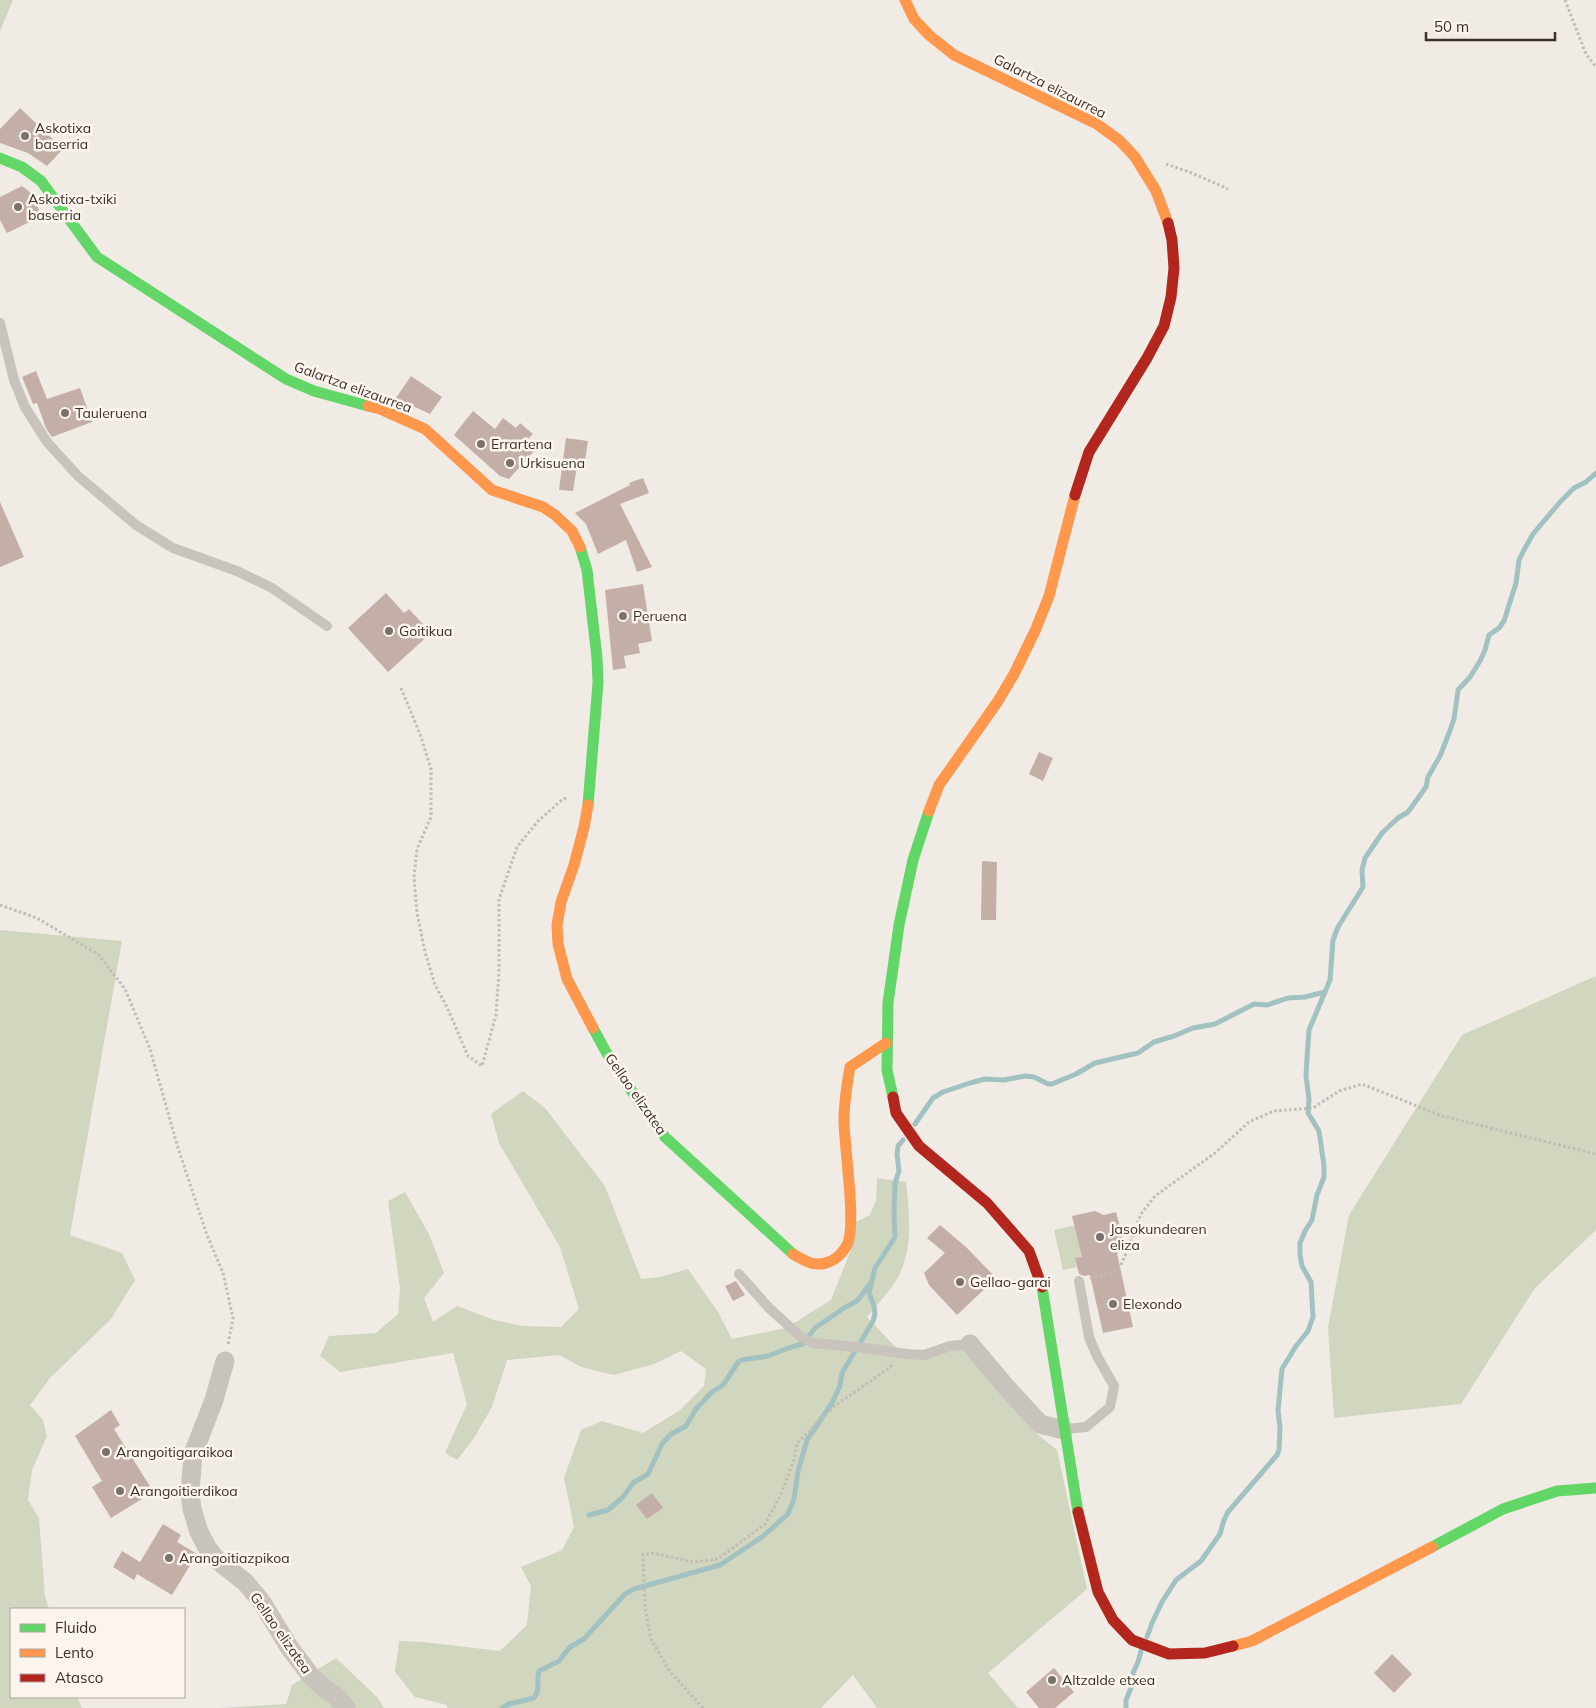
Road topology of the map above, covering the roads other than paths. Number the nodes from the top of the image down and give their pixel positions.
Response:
1 (905, 0) edge
2 (0, 158) edge
3 (0, 323) edge
4 (327, 626) dead end
5 (597, 695) joint
6 (886, 1043) junction
7 (739, 1274) dead end
8 (1079, 1281) road end
9 (970, 1344) joint
10 (226, 1361) road end
11 (1064, 1430) junction
12 (1596, 1488) edge
13 (346, 1708) edge

1 - 6 street, Galartza elizaurrea
2 - 5 street, Galartza elizaurrea
3 - 4 lane
5 - 6 street, Gellao elizatea
6 - 11 street, Galartza elizaurrea
7 - 9 lane
8 - 11 lane
9 - 11 street
10 - 13 street, Gellao elizatea
11 - 12 street, Galartza elizaurrea

